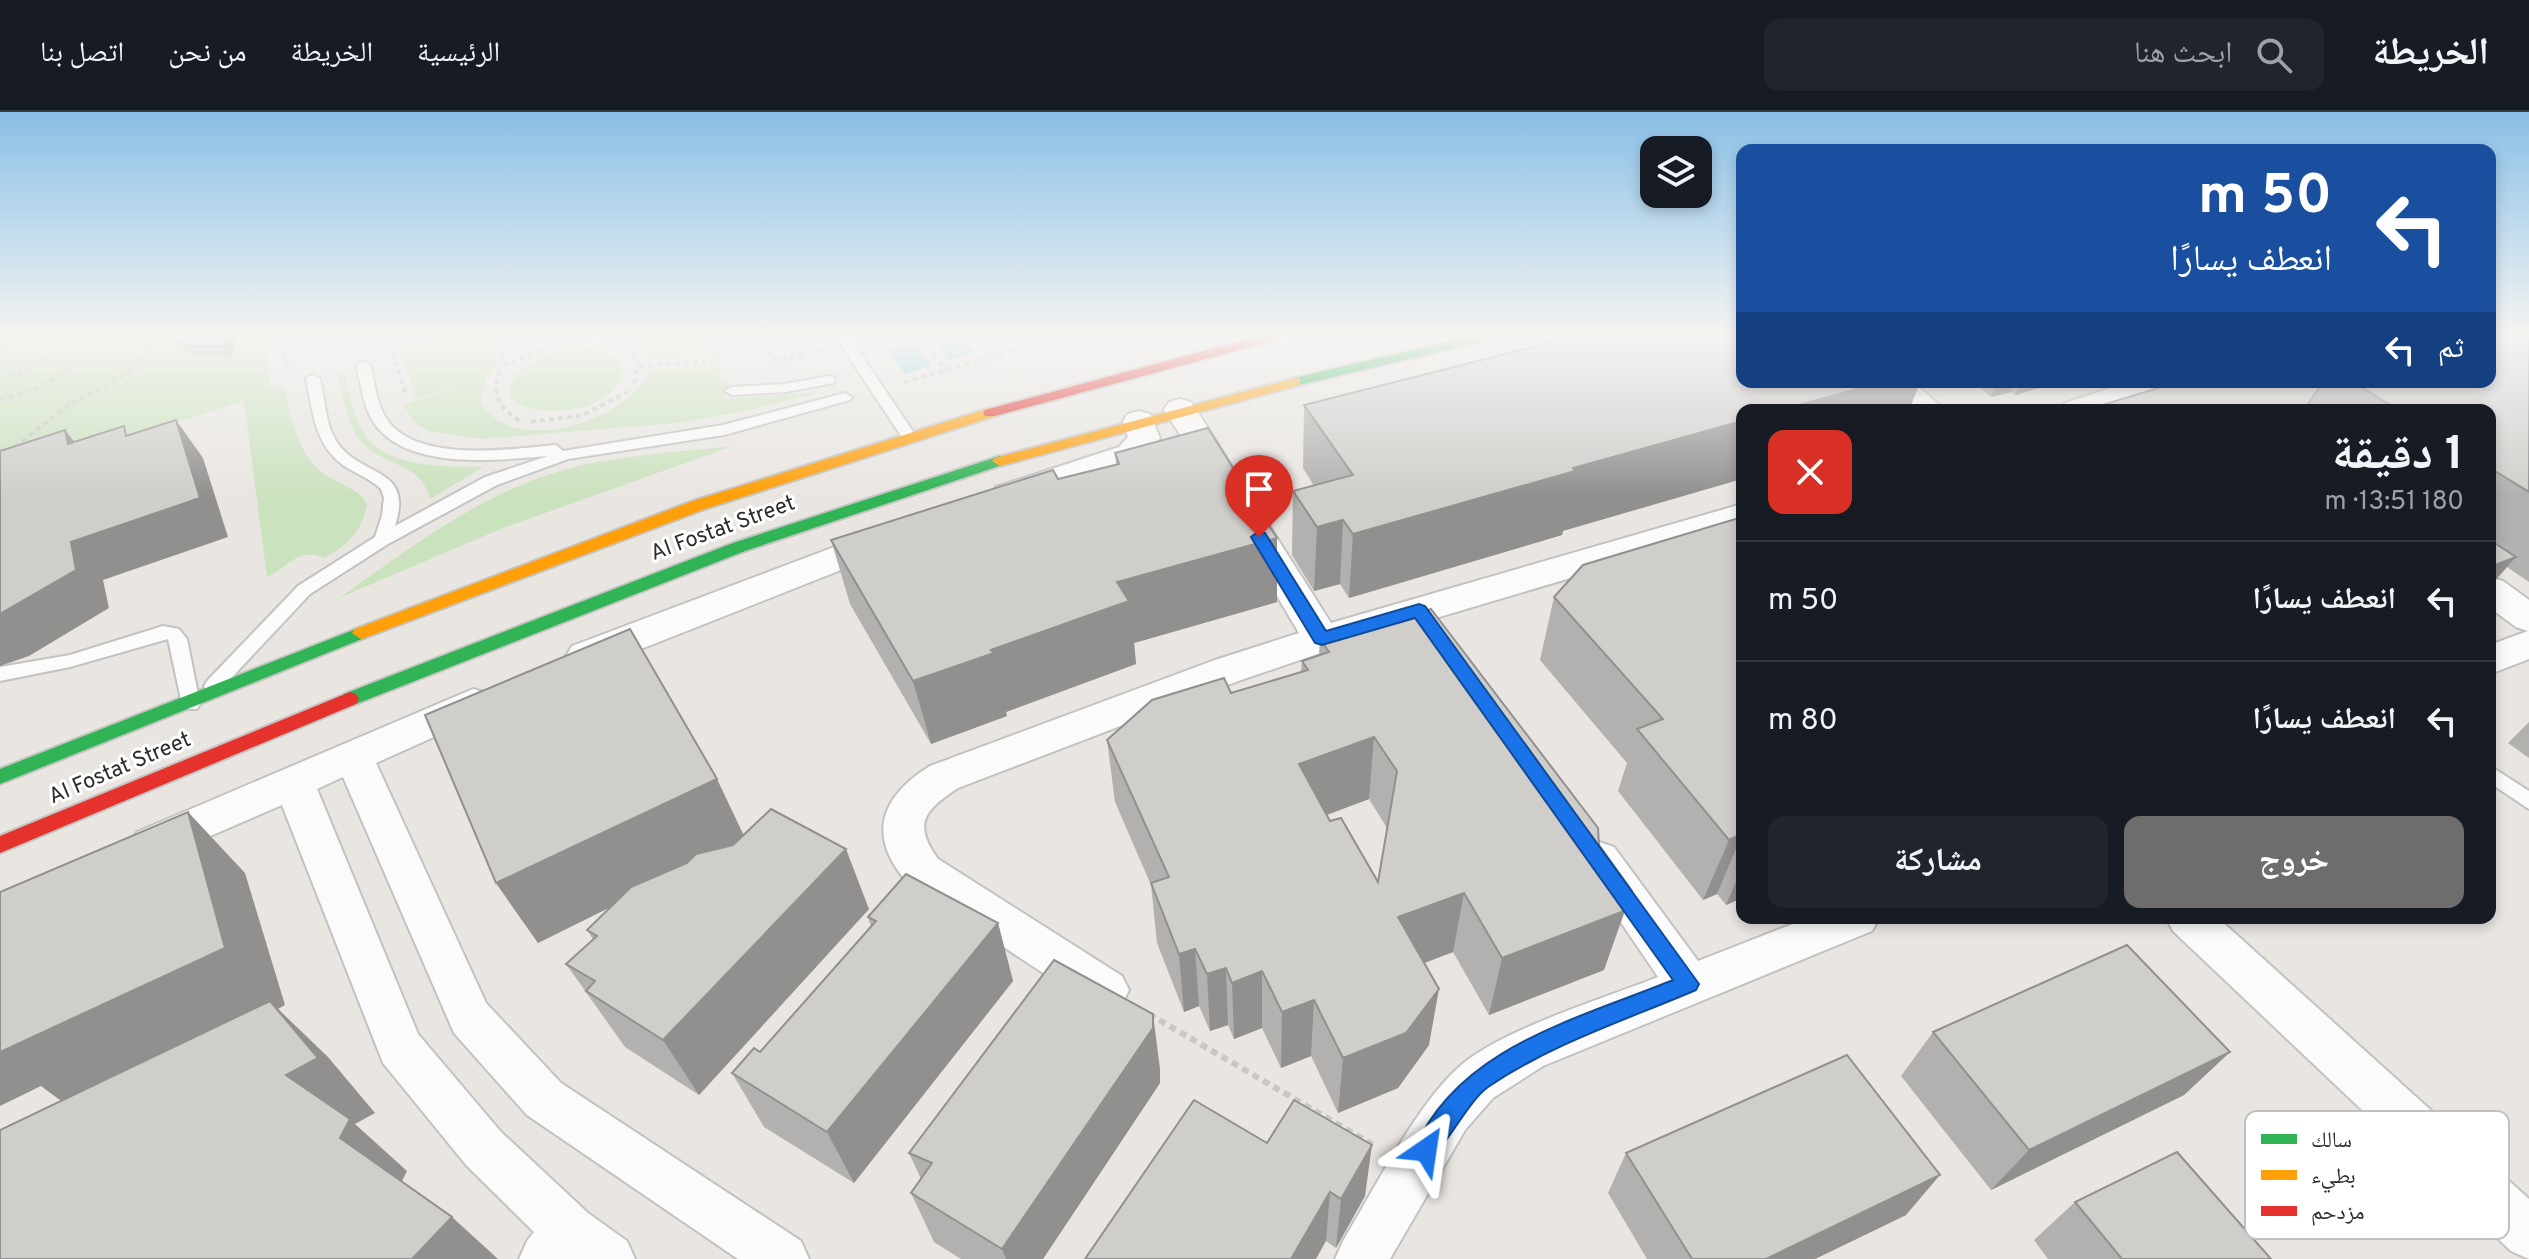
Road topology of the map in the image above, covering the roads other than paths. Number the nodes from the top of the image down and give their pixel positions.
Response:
1 (315, 390) edge
2 (370, 390) edge
3 (758, 390) edge
4 (877, 390) edge
5 (1067, 390) edge
6 (1262, 390) edge
7 (1903, 390) edge
8 (2137, 390) edge
9 (2206, 390) edge
10 (732, 391) dead end
11 (845, 397) dead end
12 (1922, 404) edge
13 (2094, 404) edge
14 (2226, 404) edge
15 (1180, 409) junction
16 (1139, 421) junction
17 (908, 436) junction
18 (610, 446) junction
19 (973, 508) edge
20 (1736, 517) edge
21 (914, 529) edge
22 (382, 540) junction
23 (2496, 594) edge
24 (2529, 618) edge
25 (1322, 639) junction
26 (2529, 644) edge
27 (2496, 658) edge
28 (559, 667) edge
29 (0, 674) edge
30 (504, 690) edge
31 (195, 702) junction
32 (353, 755) junction
33 (0, 777) edge
34 (2496, 777) edge
35 (293, 781) junction
36 (2529, 801) edge
37 (1577, 829) edge
38 (0, 845) edge
39 (125, 856) edge
40 (1842, 924) edge
41 (2194, 924) edge
42 (1688, 984) junction
43 (1106, 990) edge
44 (2397, 1111) edge
45 (2509, 1215) edge
46 (2529, 1233) edge
47 (575, 1250) edge
48 (783, 1259) edge
49 (1361, 1259) edge

1 - 22 lane
2 - 18 lane
3 - 10 lane
4 - 17 lane
5 - 17 main road, Al Fostat Street
6 - 15 main road, Al Fostat Street
7 - 12 street
8 - 13 street
9 - 14 street
11 - 18 lane
15 - 16 main road, Al Fostat Street
15 - 25 street
16 - 19 street
16 - 38 main road, Al Fostat Street
17 - 31 main road, Al Fostat Street
18 - 22 lane
20 - 25 street
21 - 28 street
22 - 31 lane
23 - 24 street
25 - 43 street
26 - 27 street
29 - 31 lane
30 - 32 street
31 - 33 main road, Al Fostat Street
32 - 35 street
32 - 48 street
34 - 36 lane
35 - 39 street
35 - 47 street
37 - 42 street
40 - 42 street
41 - 44 street
42 - 49 street
45 - 46 street

